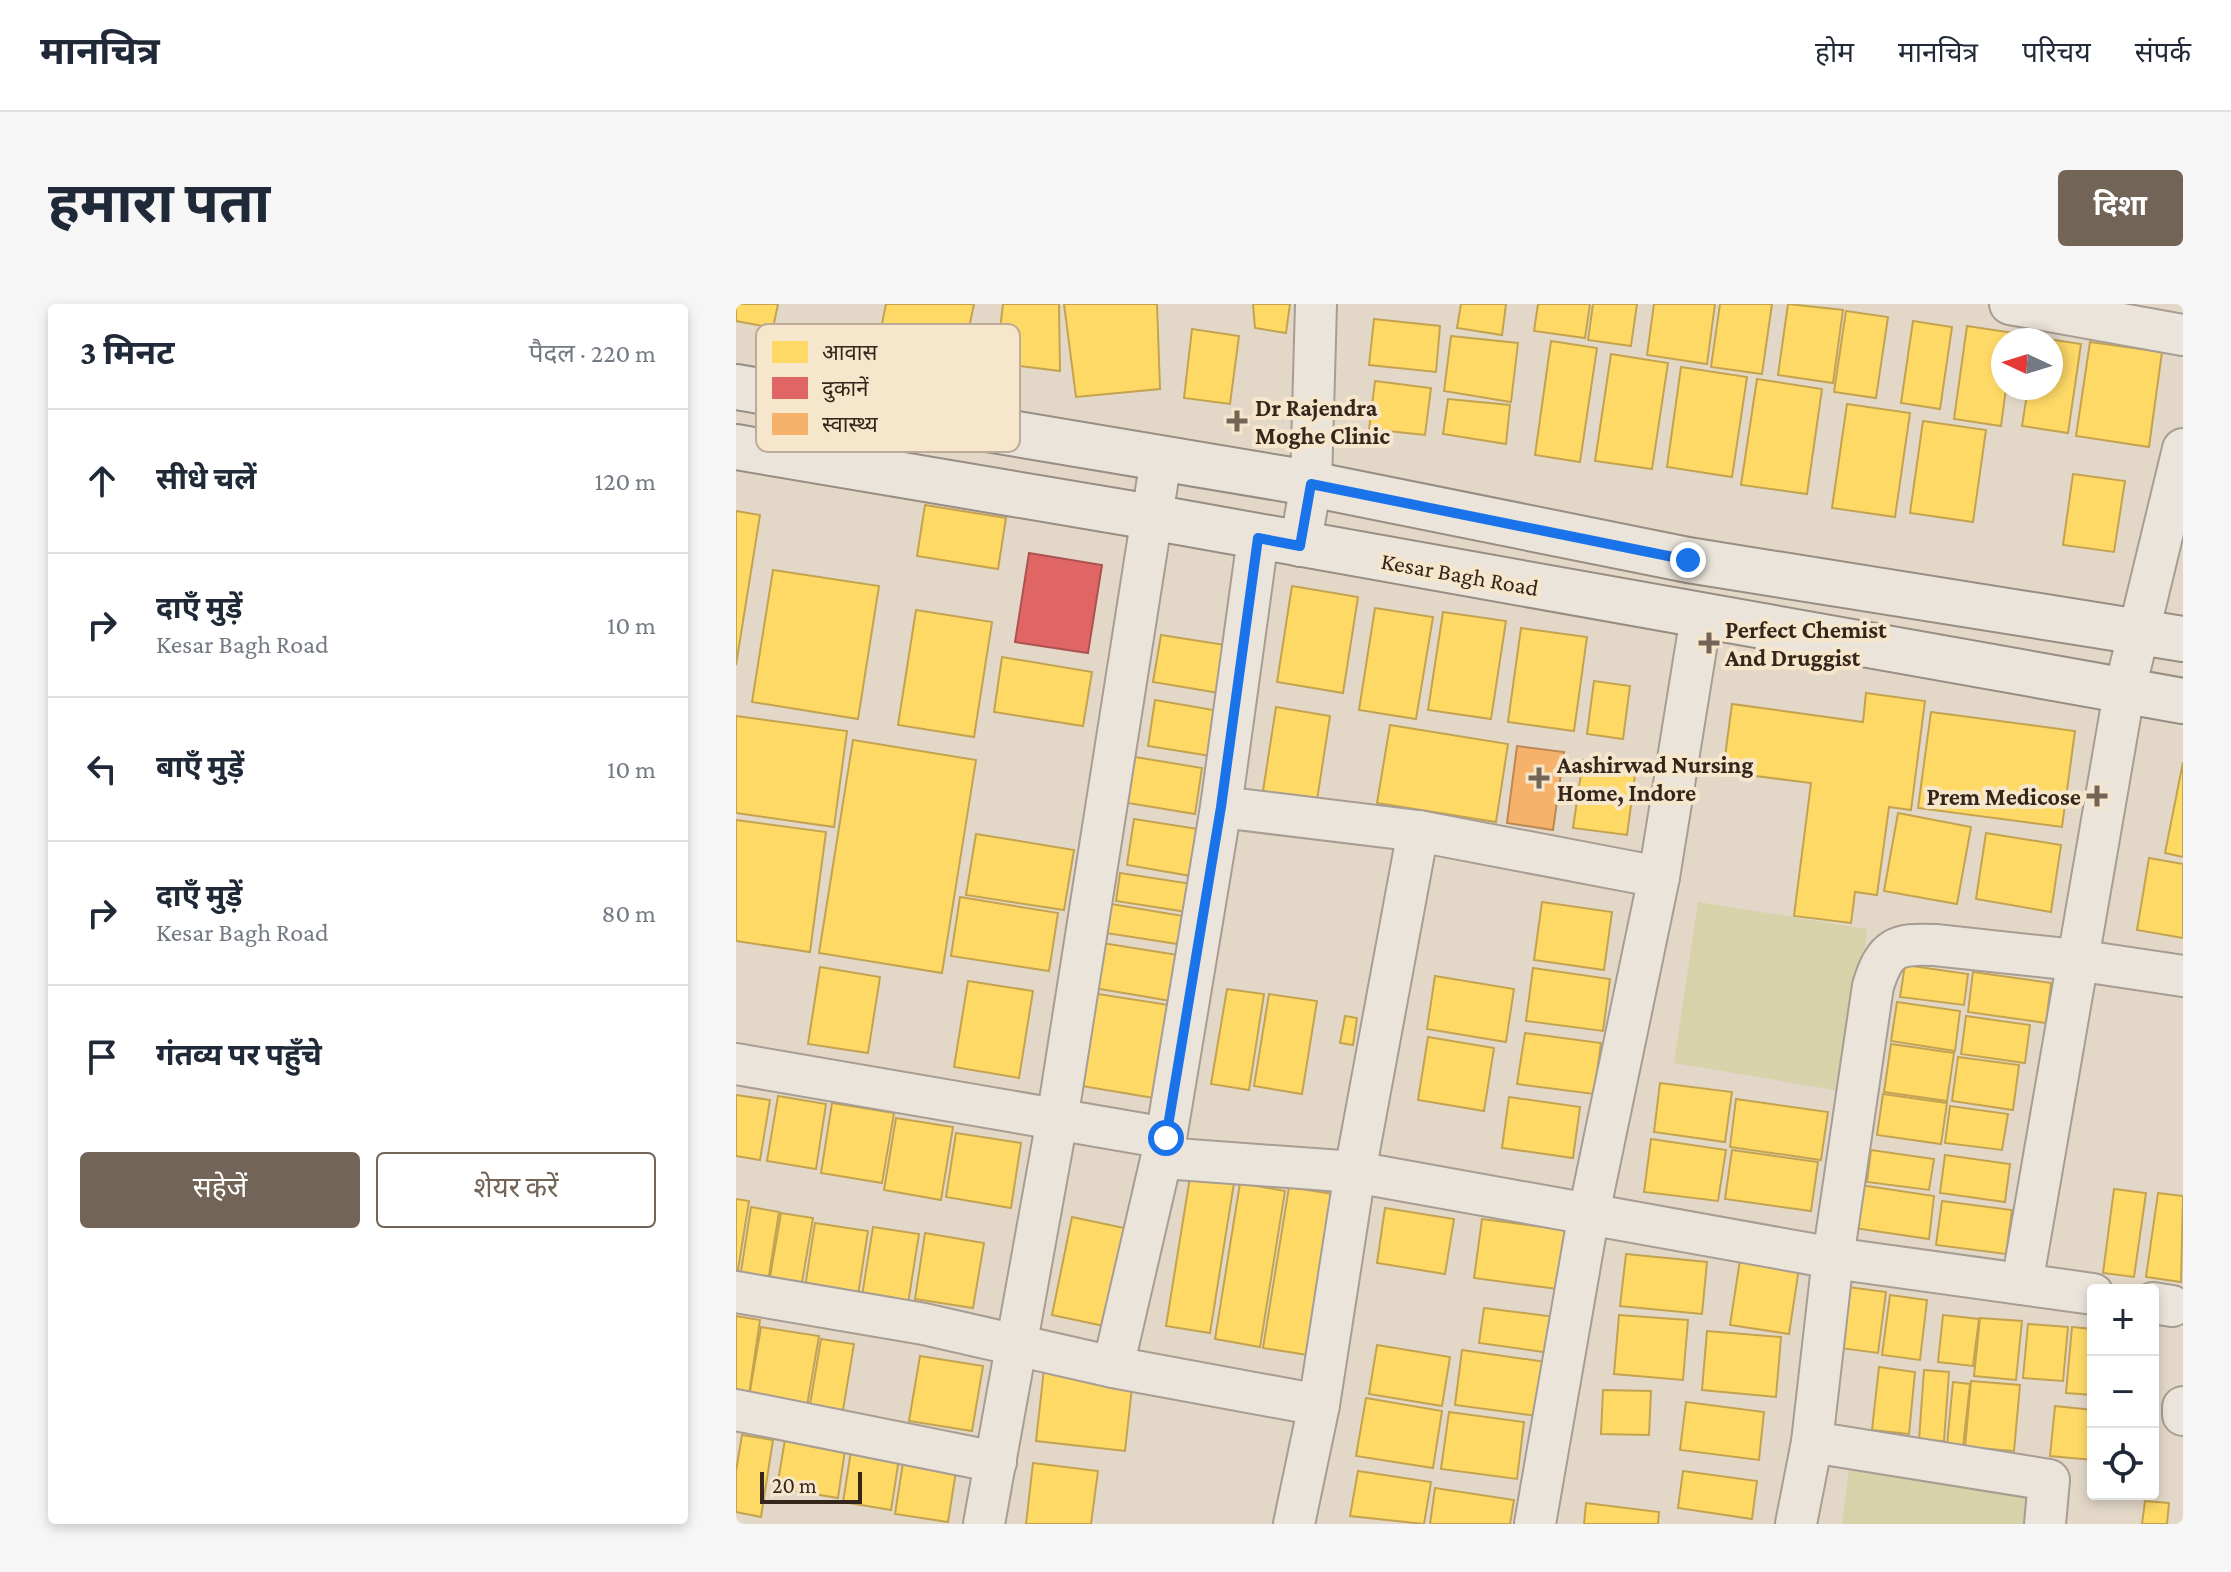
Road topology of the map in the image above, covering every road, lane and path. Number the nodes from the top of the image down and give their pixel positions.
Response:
1 (1316, 304) edge
2 (2010, 304) edge
3 (2183, 335) edge
4 (736, 387) edge
5 (756, 390) edge
6 (1020, 435) edge
7 (736, 447) edge
8 (2183, 449) edge
9 (756, 450) edge
10 (766, 452) edge
11 (1161, 459) junction
12 (1311, 484) junction
13 (1151, 517) junction
14 (1258, 538) junction
15 (1300, 546) junction
16 (1701, 617) junction
17 (2139, 633) junction
18 (2183, 639) edge
19 (2124, 693) junction
20 (2183, 701) edge
21 (1221, 807) junction
22 (1418, 831) junction
23 (1659, 877) junction
24 (2076, 960) junction
25 (2183, 976) edge
26 (736, 1064) edge
27 (1057, 1120) junction
28 (1165, 1148) junction
29 (1355, 1172) junction
30 (1589, 1213) junction
31 (1833, 1258) junction
32 (2022, 1284) junction
33 (736, 1292) edge
34 (2087, 1293) edge
35 (1017, 1347) junction
36 (1113, 1367) junction
37 (1319, 1405) junction
38 (2183, 1407) edge
39 (736, 1410) edge
40 (2183, 1415) edge
41 (1812, 1442) junction
42 (996, 1462) junction
43 (984, 1524) edge
44 (1294, 1524) edge
45 (1535, 1524) edge
46 (1796, 1524) edge
47 (2045, 1524) edge

1 - 12 street
2 - 3 street
4 - 5 main road
6 - 11 main road
7 - 9 main road, Kesar Bagh Road
8 - 17 street
10 - 13 main road, Kesar Bagh Road
11 - 12 main road
11 - 13 street
12 - 15 street
12 - 17 main road
13 - 14 main road, Kesar Bagh Road
13 - 27 street
14 - 15 main road, Kesar Bagh Road
14 - 21 street
15 - 16 main road, Kesar Bagh Road
16 - 19 main road, Kesar Bagh Road
16 - 23 street
17 - 18 main road
17 - 19 street
19 - 20 main road, Kesar Bagh Road
19 - 24 street
21 - 22 street
21 - 28 street
22 - 23 street
22 - 29 street
23 - 30 street
24 - 25 street
24 - 31 street
24 - 32 street
26 - 27 street
27 - 28 street
27 - 35 street
28 - 29 street
28 - 36 street
29 - 30 street
29 - 37 street
30 - 31 street
30 - 45 street
31 - 32 street
31 - 41 street
32 - 34 street
33 - 35 street
35 - 36 street
35 - 42 street
36 - 37 street
37 - 44 street
38 - 40 street
39 - 42 street
41 - 46 street
41 - 47 street
42 - 43 street

